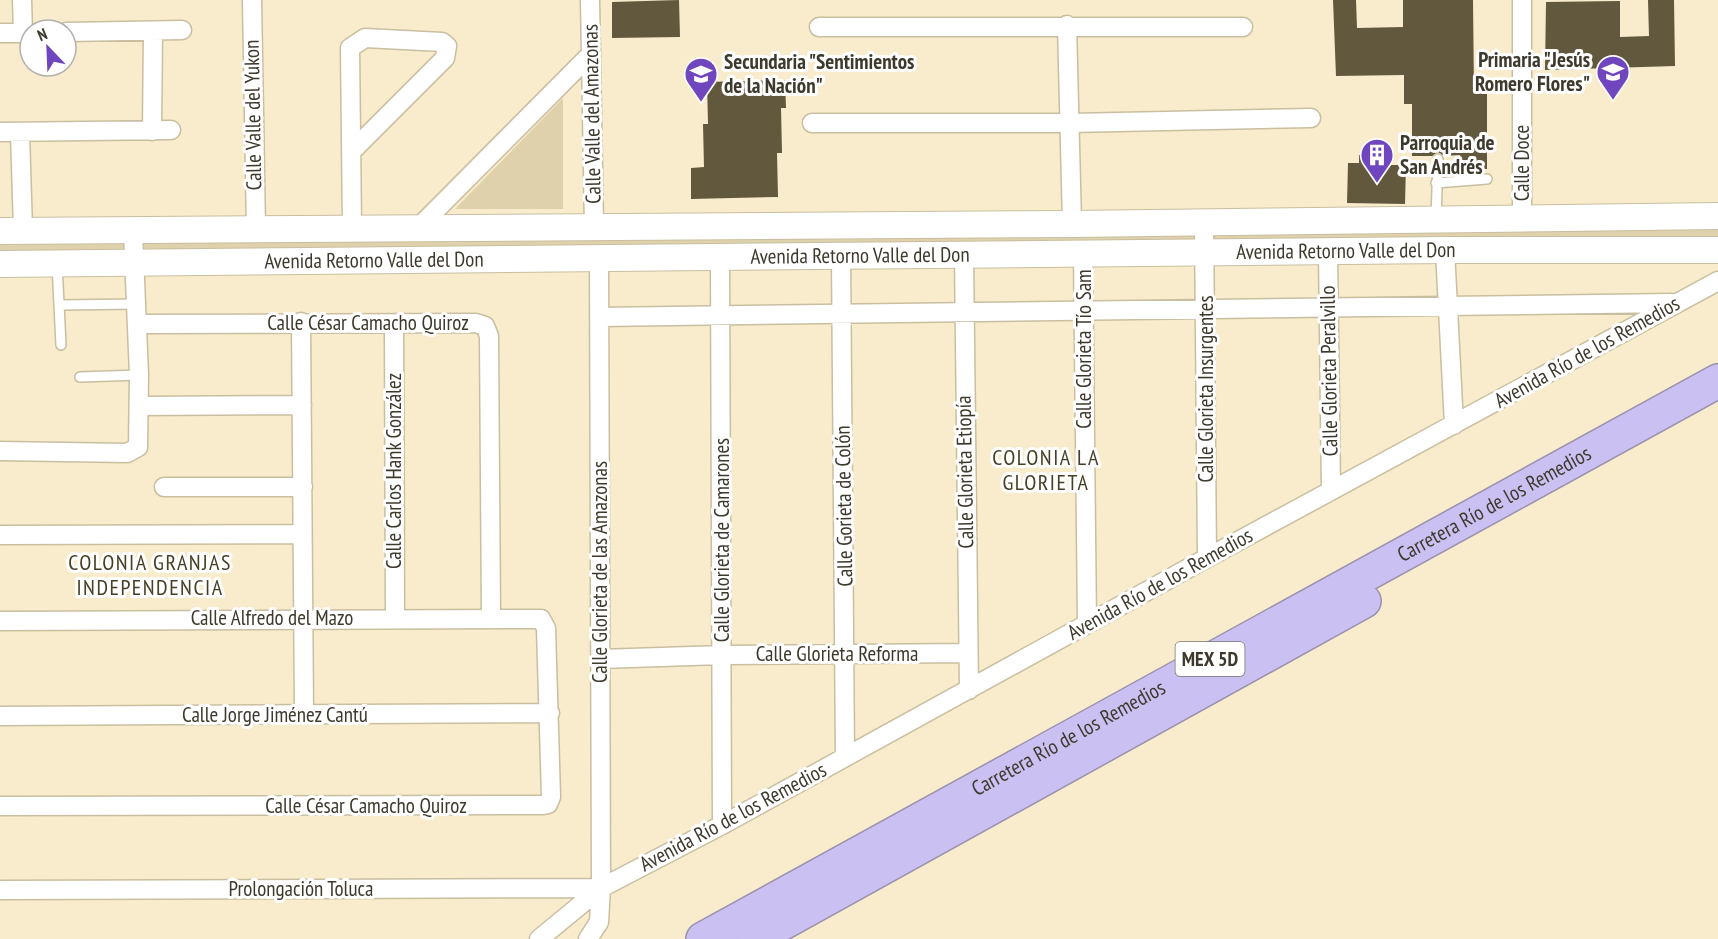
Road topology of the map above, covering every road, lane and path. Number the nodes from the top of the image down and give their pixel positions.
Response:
1 (22, 0) edge
2 (252, 0) edge
3 (590, 0) edge
4 (1522, 0) edge
5 (24, 18) edge
6 (1067, 25) junction
7 (819, 27) dead end
8 (1243, 27) dead end
9 (182, 30) dead end
10 (78, 32) edge
11 (153, 32) junction
12 (0, 33) edge
13 (18, 33) edge
14 (591, 54) junction
15 (1311, 118) dead end
16 (812, 123) dead end
17 (1071, 123) junction
18 (171, 130) dead end
19 (152, 131) junction
20 (0, 132) edge
21 (20, 133) junction
22 (351, 152) junction
23 (1438, 159) dead end
24 (1487, 179) dead end
25 (1436, 183) junction
26 (1718, 216) edge
27 (1436, 219) junction
28 (1522, 219) junction
29 (1204, 221) junction
30 (1072, 224) junction
31 (594, 227) junction
32 (352, 229) junction
33 (256, 230) junction
34 (416, 230) junction
35 (12, 231) edge
36 (133, 232) junction
37 (1445, 250) junction
38 (1718, 250) edge
39 (1328, 251) junction
40 (1205, 252) junction
41 (1083, 253) junction
42 (964, 254) junction
43 (841, 255) junction
44 (720, 256) junction
45 (599, 257) junction
46 (136, 261) junction
47 (0, 264) edge
48 (57, 264) junction
49 (1718, 281) edge
50 (1675, 303) junction
51 (138, 304) junction
52 (59, 305) junction
53 (1448, 306) junction
54 (1327, 309) junction
55 (1205, 310) junction
56 (1082, 311) junction
57 (964, 313) junction
58 (842, 314) junction
59 (721, 316) junction
60 (599, 317) junction
61 (301, 322) junction
62 (138, 324) junction
63 (394, 324) junction
64 (61, 345) dead end
65 (139, 375) junction
66 (80, 377) dead end
67 (1718, 381) edge
68 (302, 405) junction
69 (1718, 405) edge
70 (139, 406) junction
71 (1454, 425) junction
72 (0, 451) edge
73 (303, 486) junction
74 (164, 487) dead end
75 (1331, 491) junction
76 (302, 534) junction
77 (0, 535) edge
78 (1207, 558) junction
79 (302, 618) junction
80 (395, 618) junction
81 (491, 618) junction
82 (0, 621) edge
83 (544, 621) joint
84 (1087, 624) junction
85 (967, 654) junction
86 (722, 655) junction
87 (845, 655) junction
88 (600, 660) junction
89 (969, 690) junction
90 (550, 713) junction
91 (304, 714) junction
92 (0, 716) edge
93 (844, 757) junction
94 (0, 806) edge
95 (722, 825) junction
96 (601, 888) junction
97 (0, 890) edge
98 (539, 939) edge
99 (588, 939) edge
100 (703, 939) edge
101 (754, 939) edge

1 - 5 street
2 - 33 street, Calle Valle del Yukon
3 - 14 street, Calle Valle del Amazonas
4 - 28 street, Calle Doce
6 - 7 street
6 - 8 street
6 - 17 street
9 - 11 street
10 - 11 street
11 - 19 street
12 - 13 street
14 - 31 street, Calle Valle del Amazonas
14 - 34 street
15 - 17 street
16 - 17 street
17 - 30 street
18 - 19 street
19 - 21 street
20 - 21 street
21 - 35 street
22 - 22 street
22 - 32 street
23 - 25 lane
24 - 25 lane
25 - 27 lane
26 - 28 street, Avenida Retorno Valle del Don
27 - 28 street, Avenida Retorno Valle del Don
27 - 29 street, Avenida Retorno Valle del Don
29 - 30 street, Avenida Retorno Valle del Don
29 - 40 street, Calle Glorieta Insurgentes
30 - 31 street, Avenida Retorno Valle del Don
31 - 34 street, Avenida Retorno Valle del Don
32 - 33 street, Avenida Retorno Valle del Don
32 - 34 street, Avenida Retorno Valle del Don
33 - 36 street, Avenida Retorno Valle del Don
35 - 36 street, Avenida Retorno Valle del Don
36 - 46 street
37 - 38 street, Avenida Retorno Valle del Don
37 - 39 street, Avenida Retorno Valle del Don
37 - 53 street
39 - 40 street, Avenida Retorno Valle del Don
39 - 54 street, Calle Glorieta Peralvillo
40 - 41 street, Avenida Retorno Valle del Don
40 - 55 street, Calle Glorieta Insurgentes
41 - 42 street, Avenida Retorno Valle del Don
41 - 56 street, Calle Glorieta Tío Sam
42 - 43 street, Avenida Retorno Valle del Don
42 - 57 street, Calle Glorieta Etiopía
43 - 44 street, Avenida Retorno Valle del Don
43 - 58 street, Calle Gorieta de Colón
44 - 45 street, Avenida Retorno Valle del Don
44 - 59 street, Calle Glorieta de Camarones
45 - 46 street, Avenida Retorno Valle del Don
45 - 60 street, Calle Glorieta de las Amazonas
46 - 48 street, Avenida Retorno Valle del Don
46 - 51 street
47 - 48 street, Avenida Retorno Valle del Don
48 - 52 lane
49 - 50 street, Avenida Río de los Remedios
50 - 53 street
50 - 71 street, Avenida Río de los Remedios
51 - 52 lane
51 - 62 street
52 - 64 lane
53 - 54 street
53 - 71 street
54 - 55 street
54 - 75 street, Calle Glorieta Peralvillo
55 - 56 street
55 - 78 street, Calle Glorieta Insurgentes
56 - 57 street
56 - 84 street, Calle Glorieta Tío Sam
57 - 58 street
57 - 85 street, Calle Glorieta Etiopía
58 - 59 street
58 - 87 street, Calle Gorieta de Colón
59 - 60 street
59 - 86 street, Calle Glorieta de Camarones
60 - 88 street, Calle Glorieta de las Amazonas
61 - 62 street, Calle César Camacho Quiroz
61 - 63 street, Calle César Camacho Quiroz
61 - 68 street
62 - 65 street
63 - 80 street, Calle Carlos Hank González
63 - 81 street, Calle César Camacho Quiroz
65 - 66 lane
65 - 70 street
67 - 100 highway, Carretera Río de los Remedios / MEX 5D
68 - 70 street
68 - 73 street
69 - 101 highway, Carretera Río de los Remedios / MEX 5D
70 - 72 street
71 - 75 street, Avenida Río de los Remedios
73 - 74 street
73 - 76 street
75 - 78 street, Avenida Río de los Remedios
76 - 77 street
76 - 79 street
78 - 84 street, Avenida Río de los Remedios
79 - 80 street, Calle Alfredo del Mazo
79 - 82 street, Calle Alfredo del Mazo
79 - 91 street
80 - 81 street, Calle Alfredo del Mazo
81 - 83 street, Calle Alfredo del Mazo
83 - 90 street, Calle César Camacho Quiroz
84 - 89 street, Avenida Río de los Remedios
85 - 87 street, Calle Glorieta Reforma
85 - 89 street, Calle Glorieta Etiopía
86 - 87 street, Calle Glorieta Reforma
86 - 88 street, Calle Glorieta Reforma
86 - 95 street, Calle Glorieta de Camarones
87 - 93 street, Calle Gorieta de Colón
88 - 96 street, Calle Glorieta de las Amazonas
89 - 93 street, Avenida Río de los Remedios
90 - 91 street, Calle Jorge Jiménez Cantú
90 - 94 street, Calle César Camacho Quiroz
91 - 92 street, Calle Jorge Jiménez Cantú
93 - 95 street, Avenida Río de los Remedios
95 - 96 street, Avenida Río de los Remedios
96 - 97 street, Prolongación Toluca
96 - 98 street, Avenida Río de los Remedios
96 - 99 street, Calle Glorieta de las Amazonas

